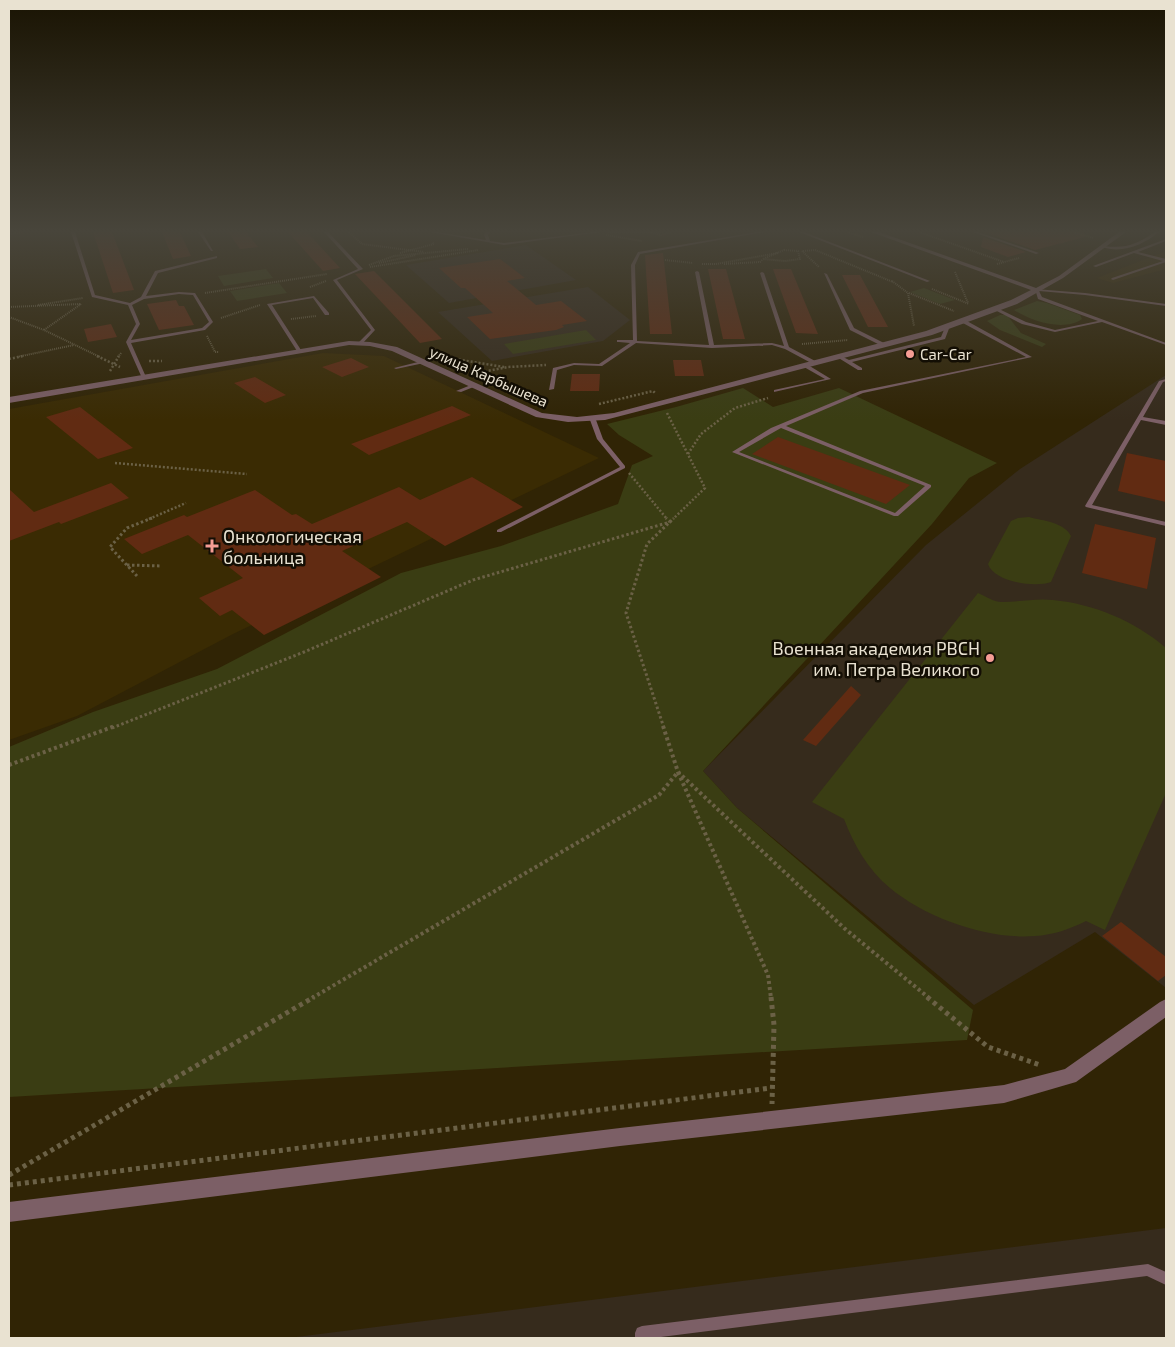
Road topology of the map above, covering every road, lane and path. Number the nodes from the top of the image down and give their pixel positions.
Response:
1 (145, 295) edge
2 (166, 295) edge
3 (195, 295) edge
4 (346, 295) edge
5 (634, 295) edge
6 (702, 295) edge
7 (769, 295) edge
8 (835, 295) edge
9 (908, 295) edge
10 (913, 295) edge
11 (964, 295) edge
12 (1027, 295) edge
13 (1038, 295) edge
14 (1091, 295) edge
15 (93, 296) joint
16 (143, 298) junction
17 (267, 302) dead end
18 (130, 304) junction
19 (1166, 305) edge
20 (969, 306) dead end
21 (9, 307) edge
22 (25, 307) junction
23 (995, 309) junction
24 (956, 312) dead end
25 (327, 314) joint
26 (9, 317) edge
27 (280, 321) junction
28 (963, 321) junction
29 (1102, 321) junction
30 (211, 322) junction
31 (915, 326) dead end
32 (948, 326) junction
33 (44, 330) junction
34 (870, 338) junction
35 (619, 341) dead end
36 (128, 342) junction
37 (635, 342) junction
38 (360, 343) junction
39 (1166, 344) edge
40 (75, 345) junction
41 (884, 345) junction
42 (712, 347) junction
43 (787, 348) junction
44 (299, 350) junction
45 (442, 357) dead end
46 (839, 357) junction
47 (9, 359) edge
48 (136, 361) junction
49 (168, 361) dead end
50 (422, 362) junction
51 (848, 362) junction
52 (815, 363) junction
53 (114, 364) junction
54 (574, 364) junction
55 (806, 366) junction
56 (120, 367) dead end
57 (508, 367) junction
58 (396, 368) dead end
59 (860, 369) dead end
60 (109, 371) dead end
61 (470, 375) dead end
62 (144, 377) junction
63 (1166, 380) edge
64 (473, 386) junction
65 (551, 389) dead end
66 (459, 391) dead end
67 (654, 391) dead end
68 (776, 391) joint
69 (9, 400) edge
70 (662, 404) junction
71 (1140, 418) junction
72 (593, 420) junction
73 (1166, 423) edge
74 (782, 426) junction
75 (688, 455) junction
76 (115, 462) dead end
77 (624, 466) junction
78 (247, 474) dead end
79 (186, 503) dead end
80 (670, 522) junction
81 (1166, 524) edge
82 (499, 531) dead end
83 (126, 565) junction
84 (162, 566) dead end
85 (138, 576) dead end
86 (9, 765) edge
87 (678, 772) junction
88 (1166, 1007) edge
89 (1070, 1076) junction
90 (772, 1088) junction
91 (773, 1119) junction
92 (9, 1175) edge
93 (9, 1185) edge
94 (9, 1212) edge
95 (1166, 1278) edge
96 (642, 1338) edge

1 - 16 lane
2 - 16 lane
3 - 30 lane
4 - 38 lane
5 - 37 lane
6 - 42 lane
7 - 43 lane
8 - 34 lane
9 - 31 path
10 - 24 path
11 - 20 path
12 - 23 street, улица Карбышева
13 - 29 lane
14 - 19 lane
15 - 18 lane
15 - 22 path
16 - 18 lane
17 - 30 path
18 - 36 lane
21 - 22 path
22 - 33 path
23 - 28 street, улица Карбышева
23 - 29 lane
25 - 27 path
25 - 27 lane
26 - 33 path
27 - 44 lane
28 - 32 street, улица Карбышева
28 - 74 lane
29 - 39 lane
30 - 36 lane
32 - 41 street, улица Карбышева
32 - 51 lane
33 - 40 path
34 - 41 lane
34 - 43 path
35 - 37 lane
36 - 48 lane
36 - 53 path
37 - 42 lane
37 - 54 lane
38 - 44 street, улица Карбышева
38 - 50 street, улица Карбышева
40 - 47 path
40 - 53 path
41 - 46 street, улица Карбышева
42 - 43 lane
43 - 52 lane
44 - 62 street, улица Карбышева
45 - 57 path
46 - 51 lane
46 - 52 street, улица Карбышева
48 - 49 path
48 - 62 lane
50 - 58 lane
50 - 64 street, улица Карбышева
51 - 59 lane
52 - 55 street, улица Карбышева
53 - 56 path
53 - 60 path
54 - 57 path
54 - 65 lane
55 - 68 lane
55 - 70 street, улица Карбышева
57 - 61 path
62 - 69 street, улица Карбышева
63 - 71 lane
64 - 66 lane
64 - 72 street, улица Карбышева
67 - 70 path
68 - 75 path
70 - 72 street, улица Карбышева
70 - 75 path
71 - 73 lane
71 - 81 lane
72 - 77 lane
74 - 74 lane
75 - 80 path
76 - 78 path
77 - 80 path
77 - 82 lane
79 - 83 path
80 - 86 path
80 - 87 path
83 - 84 path
83 - 85 path
87 - 89 path
87 - 90 path
87 - 92 path
88 - 89 street
89 - 91 street
90 - 91 path
90 - 93 path
91 - 94 street
95 - 96 lane

